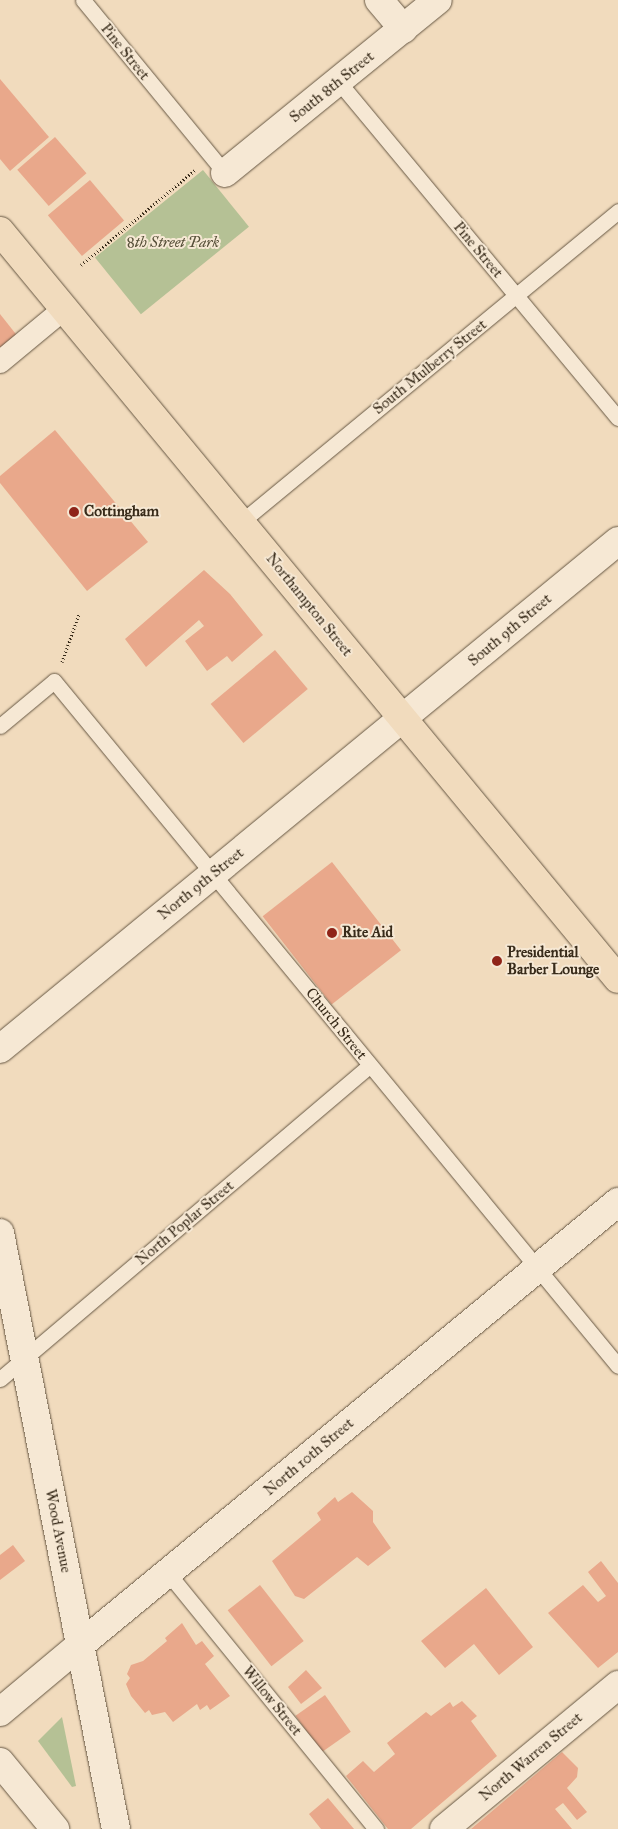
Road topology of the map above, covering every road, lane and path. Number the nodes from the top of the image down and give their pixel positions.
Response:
1 (83, 0) edge
2 (378, 0) edge
3 (438, 0) edge
4 (403, 29) junction
5 (338, 81) junction
6 (218, 165) junction
7 (618, 212) edge
8 (0, 231) edge
9 (81, 265) dead end
10 (516, 296) junction
11 (64, 309) junction
12 (0, 362) edge
13 (618, 418) edge
14 (241, 522) junction
15 (618, 541) edge
16 (79, 614) dead end
17 (54, 681) junction
18 (403, 719) junction
19 (0, 726) edge
20 (213, 874) junction
21 (618, 979) edge
22 (0, 1049) edge
23 (370, 1065) junction
24 (618, 1202) edge
25 (0, 1233) edge
26 (538, 1268) junction
27 (25, 1359) junction
28 (618, 1366) edge
29 (0, 1379) edge
30 (168, 1573) junction
31 (80, 1645) junction
32 (618, 1685) edge
33 (0, 1712) edge
34 (0, 1762) edge
35 (55, 1829) edge
36 (116, 1829) edge
37 (376, 1829) edge
38 (444, 1829) edge

1 - 6 lane, Pine Street
2 - 4 street
3 - 4 street, South 8th Street
4 - 5 street, South 8th Street
5 - 6 street, South 8th Street
5 - 10 lane, Pine Street
6 - 9 path
7 - 10 lane, South Mulberry Street
8 - 11 main road, Northampton Street
10 - 13 lane, Pine Street
10 - 14 lane, South Mulberry Street
11 - 12 street
11 - 14 main road, Northampton Street
14 - 18 main road, Northampton Street
15 - 18 street, South 9th Street
16 - 17 path
17 - 19 lane
17 - 20 lane, Church Street
18 - 20 street, North 9th Street
18 - 21 main road, Northampton Street
20 - 22 street, North 9th Street
20 - 23 lane, Church Street
23 - 26 lane, Church Street
23 - 27 lane, North Poplar Street
24 - 26 street, North 10th Street
25 - 27 street, Wood Avenue
26 - 28 lane, Church Street
26 - 30 street, North 10th Street
27 - 29 lane, North Poplar Street
27 - 31 street, Wood Avenue
30 - 31 street, North 10th Street
30 - 37 lane, Willow Street
31 - 33 street, North 10th Street
31 - 36 street, Wood Avenue
32 - 38 street, North Warren Street
34 - 35 street

